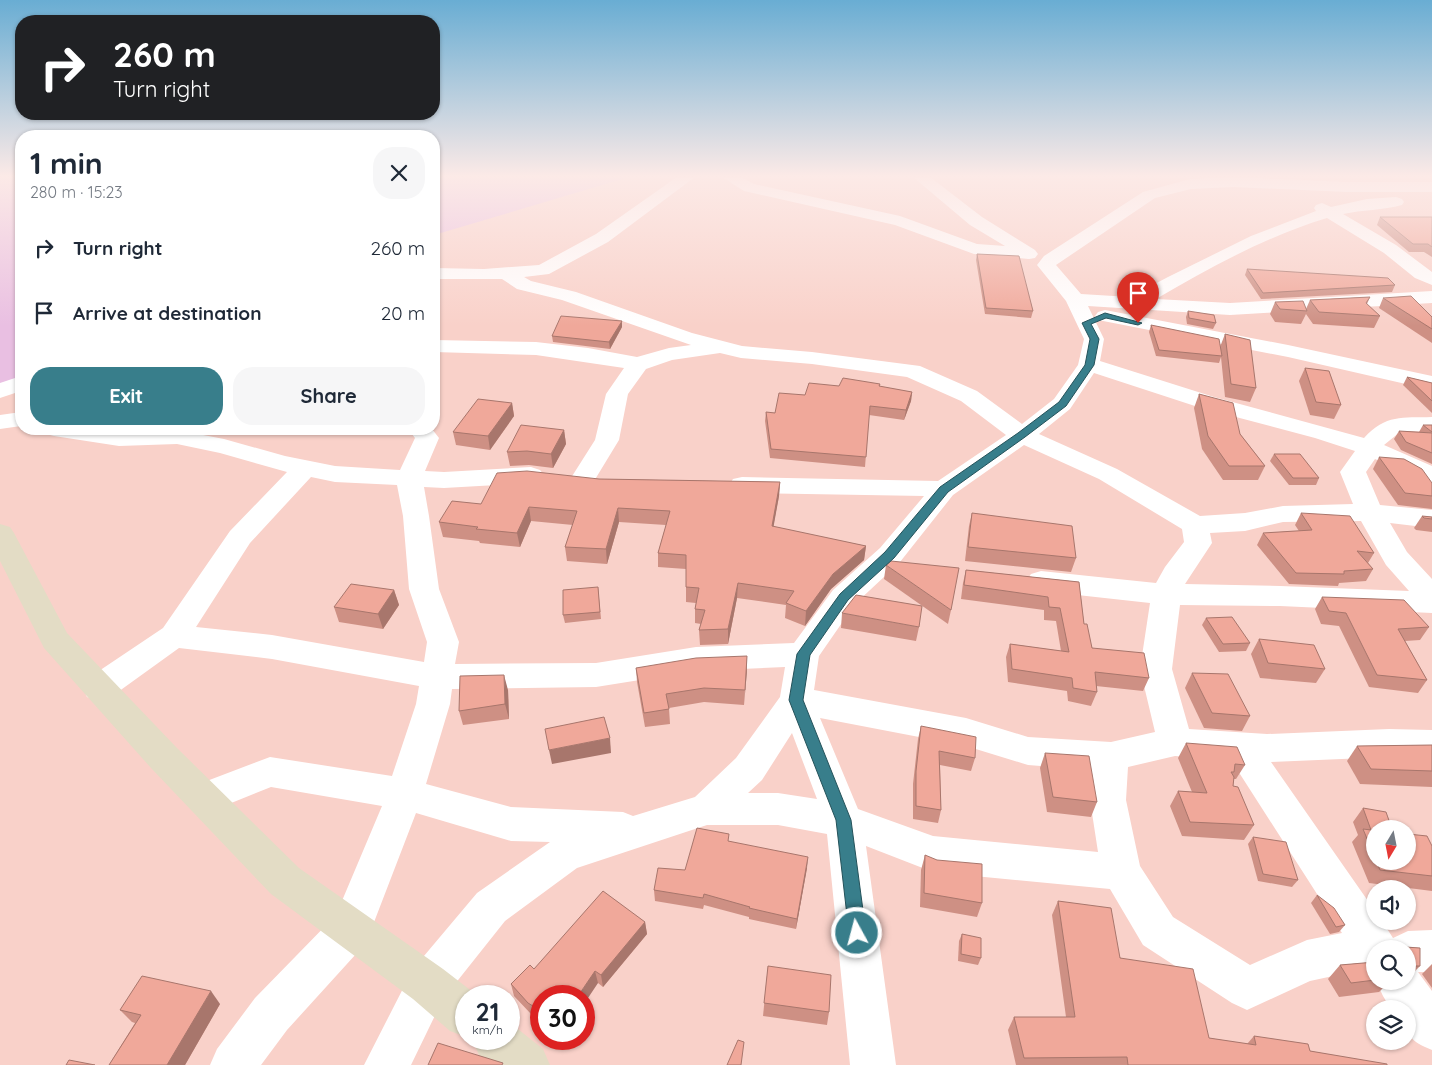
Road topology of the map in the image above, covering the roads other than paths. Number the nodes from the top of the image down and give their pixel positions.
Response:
1 (618, 227) edge
2 (915, 227) edge
3 (985, 227) edge
4 (1101, 227) edge
5 (1288, 227) edge
6 (1354, 227) edge
7 (1038, 260) junction
8 (505, 273) junction
9 (440, 274) edge
10 (1432, 279) edge
11 (1432, 297) edge
12 (1134, 303) junction
13 (1089, 313) junction
14 (440, 346) edge
15 (724, 347) junction
16 (638, 364) junction
17 (1089, 365) junction
18 (1432, 383) edge
19 (15, 385) edge
20 (0, 391) edge
21 (15, 419) edge
22 (0, 422) edge
23 (1432, 424) edge
24 (87, 435) edge
25 (140, 435) edge
26 (164, 435) edge
27 (425, 435) edge
28 (1022, 435) junction
29 (1370, 447) junction
30 (305, 468) junction
31 (408, 478) junction
32 (1432, 479) edge
33 (582, 481) junction
34 (609, 483) edge
35 (720, 485) edge
36 (944, 489) junction
37 (1370, 512) junction
38 (1432, 519) edge
39 (1195, 525) junction
40 (0, 533) edge
41 (881, 563) junction
42 (915, 567) edge
43 (1019, 579) edge
44 (1166, 594) junction
45 (1432, 598) edge
46 (1432, 603) edge
47 (174, 636) junction
48 (803, 654) junction
49 (437, 677) junction
50 (99, 688) junction
51 (796, 700) junction
52 (1175, 742) junction
53 (1432, 744) edge
54 (1240, 745) junction
55 (1111, 757) junction
56 (405, 794) junction
57 (204, 798) junction
58 (707, 809) junction
59 (844, 820) junction
60 (639, 830) junction
61 (1121, 872) junction
62 (351, 929) junction
63 (1368, 940) edge
64 (1366, 951) edge
65 (1432, 951) edge
66 (1416, 952) edge
67 (428, 984) junction
68 (1405, 990) edge
69 (455, 1006) edge
70 (1432, 1028) edge
71 (509, 1050) edge
72 (233, 1065) edge
73 (387, 1065) edge
74 (527, 1065) edge
75 (873, 1065) edge

1 - 8 street
2 - 7 street
3 - 7 street
4 - 7 street
5 - 12 street
6 - 10 street
7 - 13 street
8 - 9 street
8 - 15 street
11 - 12 street
12 - 13 street
12 - 13 street
13 - 17 street
13 - 18 street
14 - 16 street
15 - 16 street
15 - 28 street
16 - 33 street
17 - 28 street
17 - 29 street
19 - 20 street
21 - 22 street
23 - 29 street
24 - 25 street
26 - 30 street
27 - 31 street
28 - 36 street
28 - 39 street
29 - 32 street
29 - 37 street
30 - 31 street
30 - 47 street
31 - 33 street
31 - 49 street
33 - 34 street
35 - 36 street
36 - 41 street
37 - 38 street
37 - 39 street
37 - 45 street
39 - 44 street
40 - 50 street
41 - 42 street
41 - 48 street
43 - 44 street
44 - 46 street
44 - 52 street
47 - 49 street
47 - 50 street
48 - 49 street
48 - 51 street
49 - 56 street
50 - 57 street
51 - 55 street
51 - 58 street
51 - 59 street
52 - 54 street
52 - 55 street
53 - 54 street
54 - 63 street
55 - 61 street
56 - 57 street
56 - 60 street
56 - 62 street
57 - 62 street
58 - 59 street
58 - 60 street
59 - 61 street
59 - 75 street
60 - 67 street
61 - 64 street
62 - 67 street
62 - 72 street
65 - 66 street
67 - 69 street
67 - 73 street
68 - 70 street
71 - 74 street

